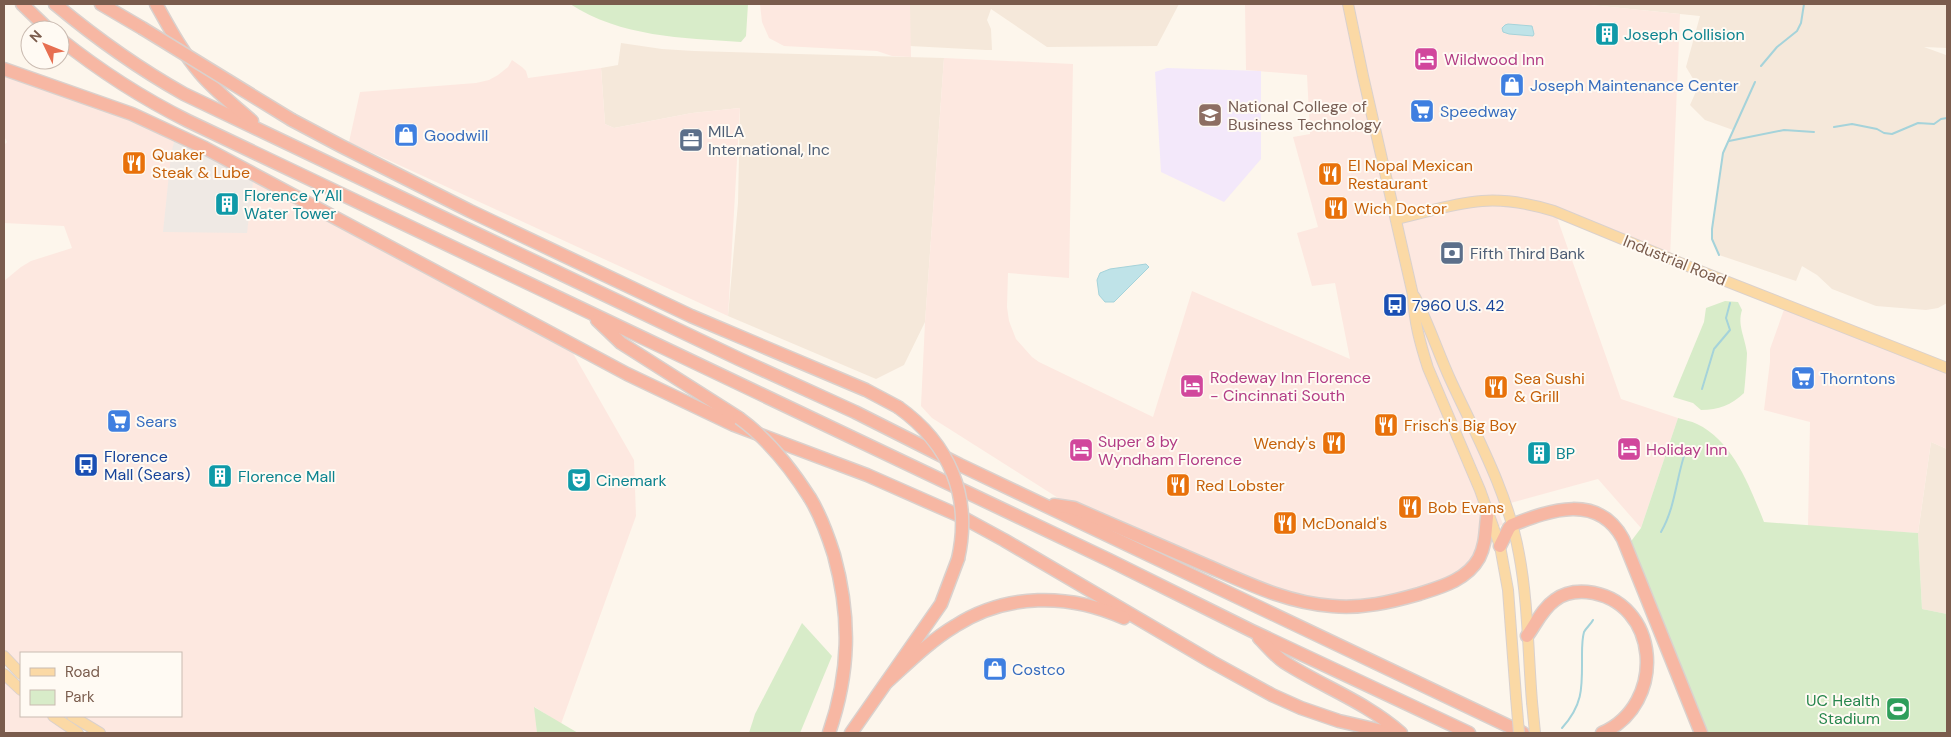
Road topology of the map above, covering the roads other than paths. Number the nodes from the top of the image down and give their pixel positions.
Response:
1 (22, 4) edge
2 (55, 4) edge
3 (101, 4) edge
4 (156, 4) edge
5 (1348, 4) edge
6 (39, 20) edge
7 (70, 47) edge
8 (4, 69) edge
9 (263, 131) junction
10 (1396, 219) junction
11 (1413, 295) junction
12 (588, 311) junction
13 (1947, 368) edge
14 (1042, 504) junction
15 (1488, 510) junction
16 (1512, 525) junction
17 (1500, 546) junction
18 (1252, 631) junction
19 (1527, 636) junction
20 (4, 656) edge
21 (1212, 662) junction
22 (20, 673) edge
23 (4, 674) edge
24 (887, 682) junction
25 (20, 689) edge
26 (54, 717) edge
27 (74, 717) edge
28 (1390, 728) edge
29 (78, 733) edge
30 (100, 733) edge
31 (829, 733) edge
32 (851, 733) edge
33 (1401, 733) edge
34 (1469, 733) edge
35 (1520, 733) edge
36 (1536, 733) edge
37 (1602, 733) edge
38 (1701, 733) edge

1 - 6 highway
2 - 9 highway
3 - 24 highway, bridge
4 - 9 highway
5 - 10 main road
7 - 12 highway
8 - 21 highway
9 - 14 highway
10 - 11 main road
10 - 13 main road, Industrial Road
11 - 15 main road
11 - 16 main road
12 - 18 highway
12 - 31 highway, bridge
14 - 15 highway
14 - 35 highway
15 - 17 main road
16 - 17 highway
16 - 19 main road
16 - 38 highway
17 - 35 main road, bridge
18 - 28 highway
18 - 34 highway
19 - 36 main road, bridge
19 - 37 highway
20 - 22 main road
21 - 24 highway
21 - 28 highway
23 - 25 main road
24 - 32 highway
26 - 29 main road
27 - 30 main road
28 - 33 highway
35 - 36 highway

